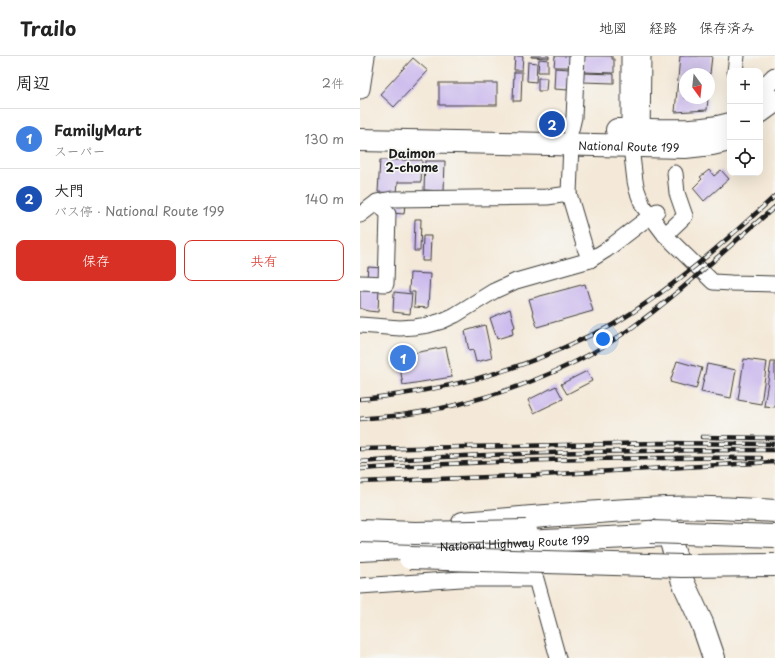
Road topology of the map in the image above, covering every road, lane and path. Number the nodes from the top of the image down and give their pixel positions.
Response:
1 (365, 56) edge
2 (577, 56) edge
3 (629, 56) edge
4 (643, 56) edge
5 (737, 56) edge
6 (735, 68) edge
7 (775, 77) edge
8 (360, 89) edge
9 (763, 89) edge
10 (727, 116) edge
11 (727, 124) edge
12 (360, 126) edge
13 (698, 129) junction
14 (571, 137) junction
15 (636, 137) junction
16 (360, 140) edge
17 (727, 141) edge
18 (675, 173) dead end
19 (569, 194) junction
20 (377, 202) junction
21 (653, 213) junction
22 (360, 215) edge
23 (668, 232) junction
24 (590, 260) junction
25 (360, 283) edge
26 (775, 284) edge
27 (360, 325) edge
28 (667, 508) junction
29 (775, 511) edge
30 (775, 530) edge
31 (360, 531) edge
32 (659, 533) junction
33 (775, 537) edge
34 (360, 550) edge
35 (775, 555) edge
36 (410, 558) junction
37 (360, 559) edge
38 (775, 566) edge
39 (360, 586) edge
40 (558, 658) edge
41 (714, 658) edge

1 - 8 main road
2 - 14 street
3 - 15 street
4 - 15 street
5 - 6 street
7 - 9 main road
10 - 13 main road
11 - 13 highway, National Route 199
12 - 14 highway, National Route 199
13 - 15 highway, National Route 199
14 - 15 highway, National Route 199
14 - 16 highway, National Route 199
14 - 19 street
15 - 17 highway, National Route 199
15 - 21 street
18 - 23 street
19 - 20 street
19 - 24 street
20 - 22 street
20 - 25 street
21 - 23 street
21 - 24 street
23 - 26 street
24 - 27 street
28 - 29 highway, National Highway Route 199
28 - 31 highway, National Highway Route 199
28 - 32 highway
30 - 32 highway, bridge
31 - 32 highway, bridge
32 - 33 highway, bridge
32 - 34 highway, National Highway Route 199
32 - 41 highway
35 - 36 highway, bridge
36 - 37 highway
36 - 38 highway, bridge
39 - 40 street

